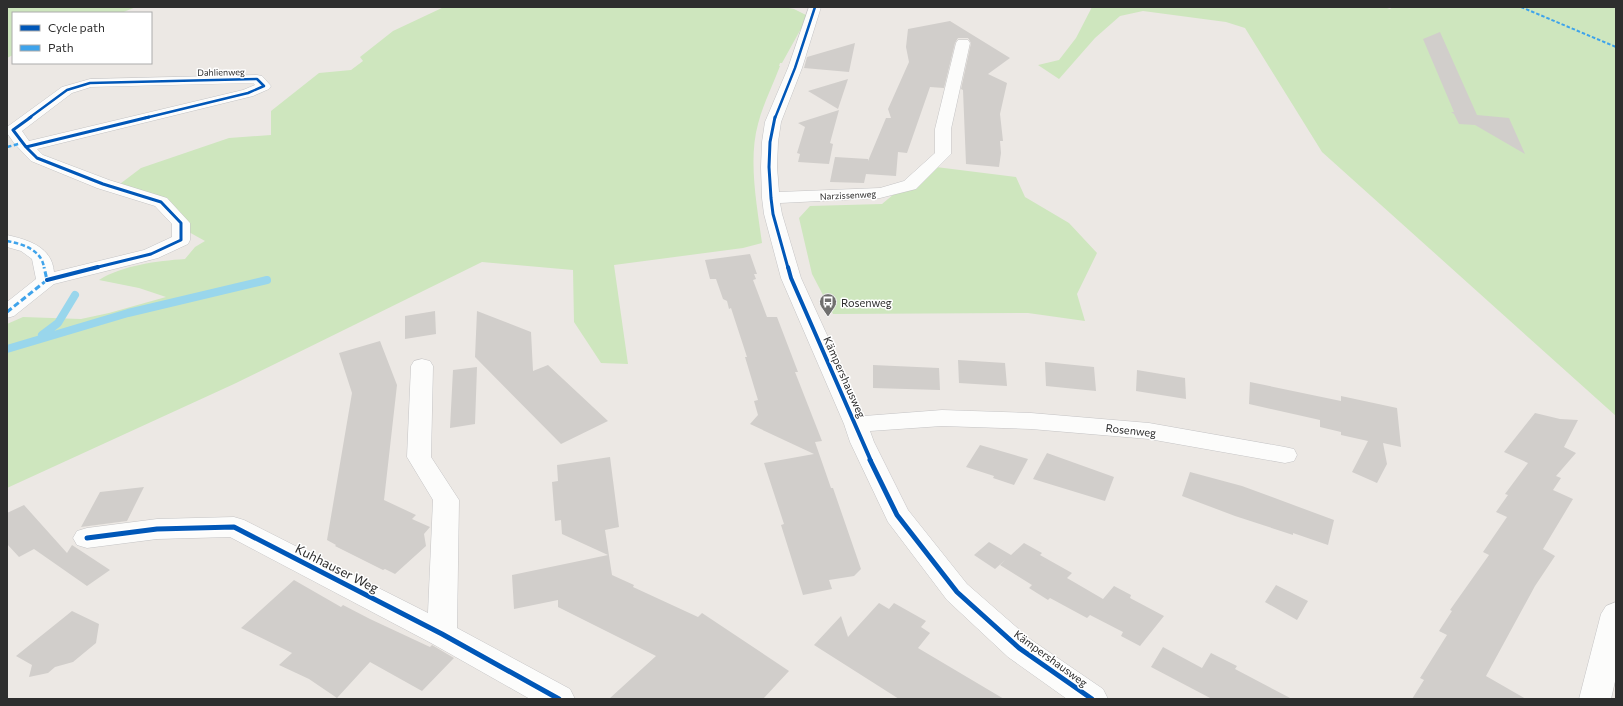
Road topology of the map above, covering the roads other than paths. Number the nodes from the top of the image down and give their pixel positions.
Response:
1 (815, 7) edge
2 (963, 43) dead end
3 (26, 147) junction
4 (771, 198) junction
5 (7, 241) edge
6 (48, 280) junction
7 (7, 312) edge
8 (422, 366) dead end
9 (856, 424) junction
10 (1285, 455) dead end
11 (87, 538) dead end
12 (1616, 614) edge
13 (442, 634) junction
14 (559, 699) edge
15 (1092, 699) edge
16 (1596, 699) edge

1 - 4 street, Kämpershausweg
2 - 4 street, Narzissenweg
3 - 3 street, Dahlienweg
3 - 6 street, Dahlienweg
4 - 9 street, Kämpershausweg
5 - 6 street
6 - 7 street
8 - 13 street
9 - 10 street, Rosenweg
9 - 15 street, Kämpershausweg
11 - 13 street, Kuhhauser Weg
12 - 16 street
13 - 14 street, Kuhhauser Weg

